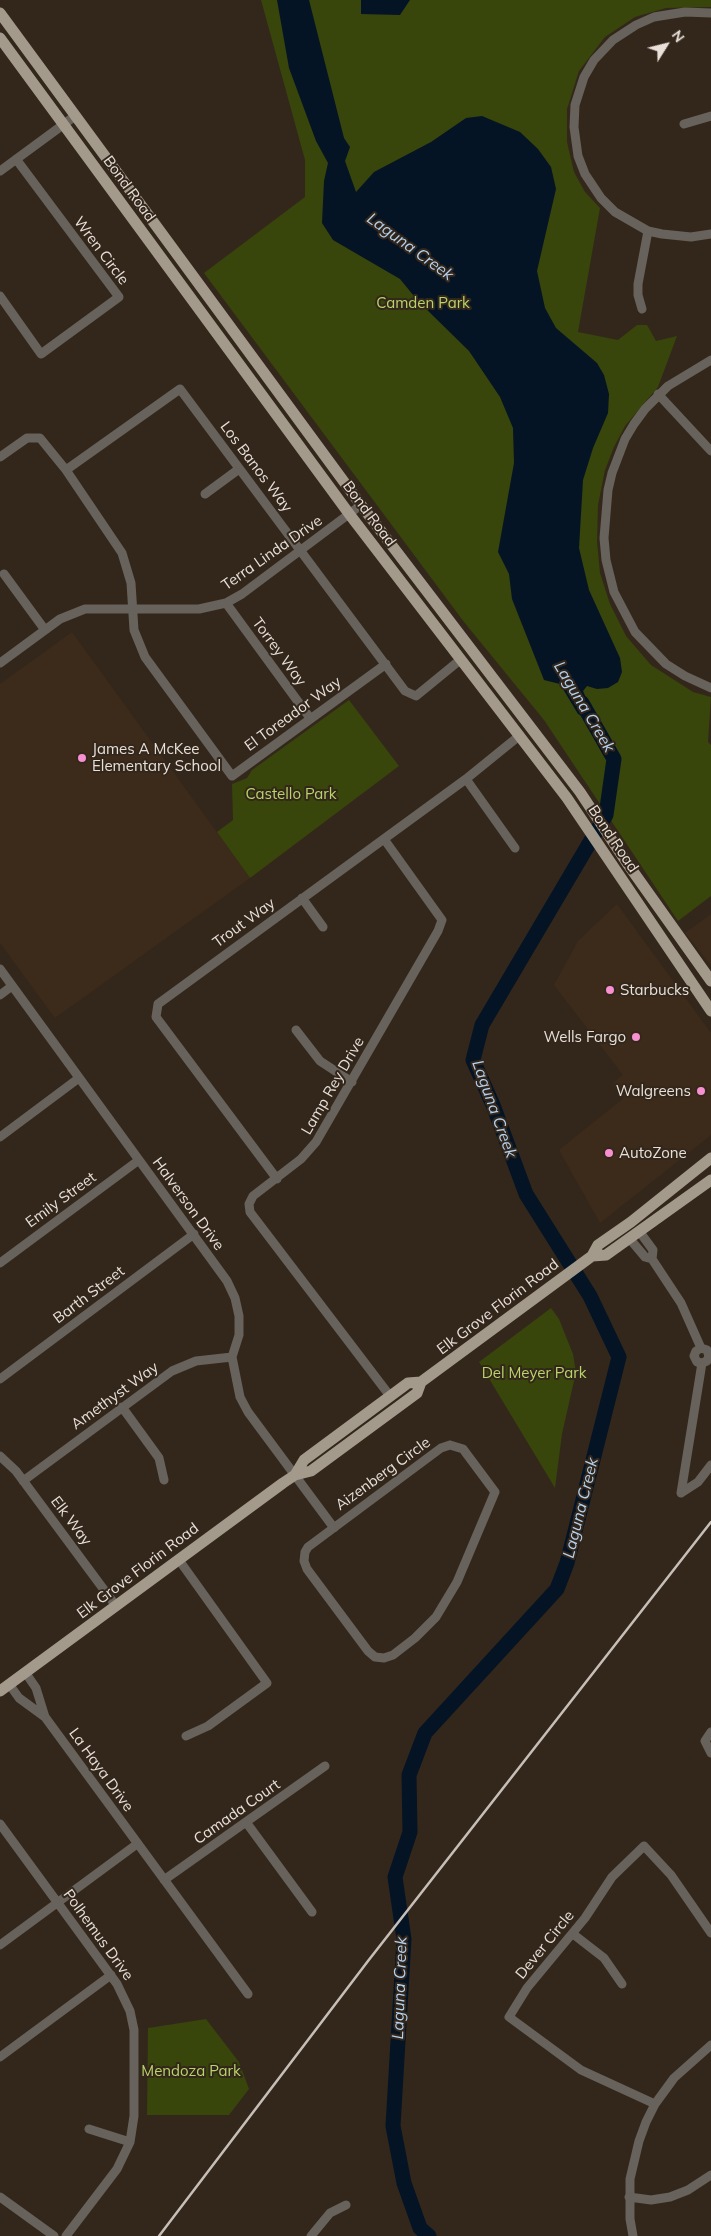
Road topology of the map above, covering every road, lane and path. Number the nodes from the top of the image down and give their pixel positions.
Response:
1 (0, 13) edge
2 (711, 13) edge
3 (0, 38) edge
4 (75, 116) junction
5 (711, 116) edge
6 (684, 124) dead end
7 (64, 125) junction
8 (16, 159) junction
9 (0, 171) edge
10 (648, 231) junction
11 (711, 234) edge
12 (0, 296) edge
13 (642, 309) dead end
14 (711, 360) edge
15 (658, 394) junction
16 (711, 451) edge
17 (0, 457) edge
18 (239, 469) junction
19 (66, 470) junction
20 (205, 494) dead end
21 (361, 506) junction
22 (350, 515) junction
23 (302, 549) junction
24 (4, 574) dead end
25 (226, 603) junction
26 (131, 610) junction
27 (45, 630) junction
28 (460, 660) junction
29 (0, 663) edge
30 (386, 664) junction
31 (711, 688) edge
32 (310, 718) junction
33 (519, 736) junction
34 (466, 779) junction
35 (384, 839) junction
36 (515, 848) dead end
37 (613, 867) junction
38 (302, 898) junction
39 (323, 928) dead end
40 (676, 931) junction
41 (0, 970) edge
42 (711, 981) edge
43 (12, 986) junction
44 (0, 995) edge
45 (711, 1011) edge
46 (296, 1030) dead end
47 (79, 1078) junction
48 (352, 1082) junction
49 (0, 1137) edge
50 (711, 1158) edge
51 (139, 1160) junction
52 (277, 1179) junction
53 (711, 1180) edge
54 (654, 1202) junction
55 (638, 1231) junction
56 (194, 1234) junction
57 (629, 1238) junction
58 (592, 1256) junction
59 (652, 1259) junction
60 (0, 1263) edge
61 (232, 1357) junction
62 (707, 1363) edge
63 (0, 1378) edge
64 (422, 1382) junction
65 (390, 1396) junction
66 (122, 1407) junction
67 (0, 1456) edge
68 (711, 1465) edge
69 (295, 1475) junction
70 (23, 1480) junction
71 (164, 1480) dead end
72 (334, 1528) junction
73 (179, 1560) junction
74 (116, 1606) junction
75 (25, 1672) junction
76 (5, 1687) edge
77 (45, 1717) junction
78 (711, 1732) edge
79 (186, 1736) dead end
80 (711, 1753) edge
81 (325, 1766) dead end
82 (246, 1822) junction
83 (1, 1827) edge
84 (137, 1844) junction
85 (164, 1880) junction
86 (58, 1903) junction
87 (312, 1912) dead end
88 (711, 1933) edge
89 (573, 1934) junction
90 (0, 1945) edge
91 (111, 1975) junction
92 (622, 1984) dead end
93 (248, 1994) dead end
94 (711, 2045) edge
95 (0, 2057) edge
96 (655, 2104) junction
97 (89, 2130) dead end
98 (130, 2142) junction
99 (711, 2174) edge
100 (0, 2197) edge
101 (629, 2197) junction
102 (346, 2205) dead end
103 (54, 2236) edge
104 (66, 2236) edge
105 (311, 2236) edge
106 (632, 2236) edge

1 - 4 main road, Bond Road
2 - 10 street
3 - 7 main road, Bond Road
4 - 7 street
4 - 21 main road, Bond Road
5 - 6 street
7 - 8 street
7 - 22 main road, Bond Road
8 - 9 street
8 - 12 street, Wren Circle
10 - 11 street
10 - 13 street
14 - 15 street
15 - 16 street
15 - 31 street
17 - 19 street, El Toreador Way
18 - 19 street, Los Banos Way
18 - 20 street
18 - 23 street, Los Banos Way
19 - 26 street, El Toreador Way
21 - 22 street, Terra Linda Drive
21 - 40 main road, Bond Road
22 - 23 street, Terra Linda Drive
22 - 28 main road, Bond Road
23 - 25 street, Terra Linda Drive
23 - 30 street, Los Banos Way
24 - 27 street
25 - 26 street, Terra Linda Drive
25 - 32 street, Torrey Way
26 - 27 street, Terra Linda Drive
26 - 32 street, El Toreador Way
27 - 29 street, Terra Linda Drive
28 - 30 street, Los Banos Way
28 - 33 main road, Bond Road
30 - 32 street, El Toreador Way
33 - 34 street, Trout Way
33 - 37 main road, Bond Road
34 - 35 street, Trout Way
34 - 36 street
35 - 38 street, Trout Way
35 - 48 street, Lamp Rey Drive
37 - 40 main road
37 - 45 main road, Bond Road
38 - 39 street
38 - 52 street, Trout Way
40 - 42 main road, Bond Road
41 - 43 street, Halverson Drive
43 - 44 street
43 - 47 street, Halverson Drive
46 - 48 street
47 - 49 street
47 - 51 street, Halverson Drive
48 - 52 street, Lamp Rey Drive
50 - 54 main road, Elk Grove Florin Road
51 - 56 street, Halverson Drive
51 - 60 street, Emily Street
52 - 65 street, Lamp Rey Drive
53 - 55 main road, Elk Grove Florin Road
54 - 57 main road
54 - 58 main road, Elk Grove Florin Road
55 - 57 main road, Elk Grove Florin Road
55 - 59 street
56 - 61 street, Halverson Drive
56 - 63 street, Barth Street
57 - 58 main road, Elk Grove Florin Road
57 - 59 street
58 - 64 main road, Elk Grove Florin Road
59 - 62 street
61 - 66 street, Amethyst Way
61 - 69 street, Halverson Drive
62 - 68 street
64 - 65 main road, Elk Grove Florin Road
64 - 69 main road, Elk Grove Florin Road
65 - 69 main road, Elk Grove Florin Road
66 - 70 street, Amethyst Way
66 - 71 street
67 - 70 street, Elk Way
69 - 72 street, Aizenberg Circle
69 - 73 main road, Elk Grove Florin Road
70 - 74 street, Elk Way
72 - 72 street, Aizenberg Circle
73 - 74 main road, Elk Grove Florin Road
73 - 79 street
74 - 75 main road, Elk Grove Florin Road
75 - 76 main road, Elk Grove Florin Road
75 - 77 street, La Haya Drive
76 - 77 street
77 - 84 street, La Haya Drive
78 - 80 street
81 - 82 street, Camada Court
82 - 85 street, Camada Court
82 - 87 street
83 - 86 street, Polhemus Drive
84 - 85 street, La Haya Drive
84 - 86 street
85 - 93 street, La Haya Drive
86 - 90 street
86 - 91 street, Polhemus Drive
88 - 89 street, Dever Circle
89 - 92 street
89 - 96 street, Dever Circle
91 - 95 street
91 - 98 street, Polhemus Drive
94 - 96 street
96 - 101 street
97 - 98 street
98 - 104 street, Polhemus Drive
99 - 101 street
100 - 103 street
101 - 106 street
102 - 105 street

